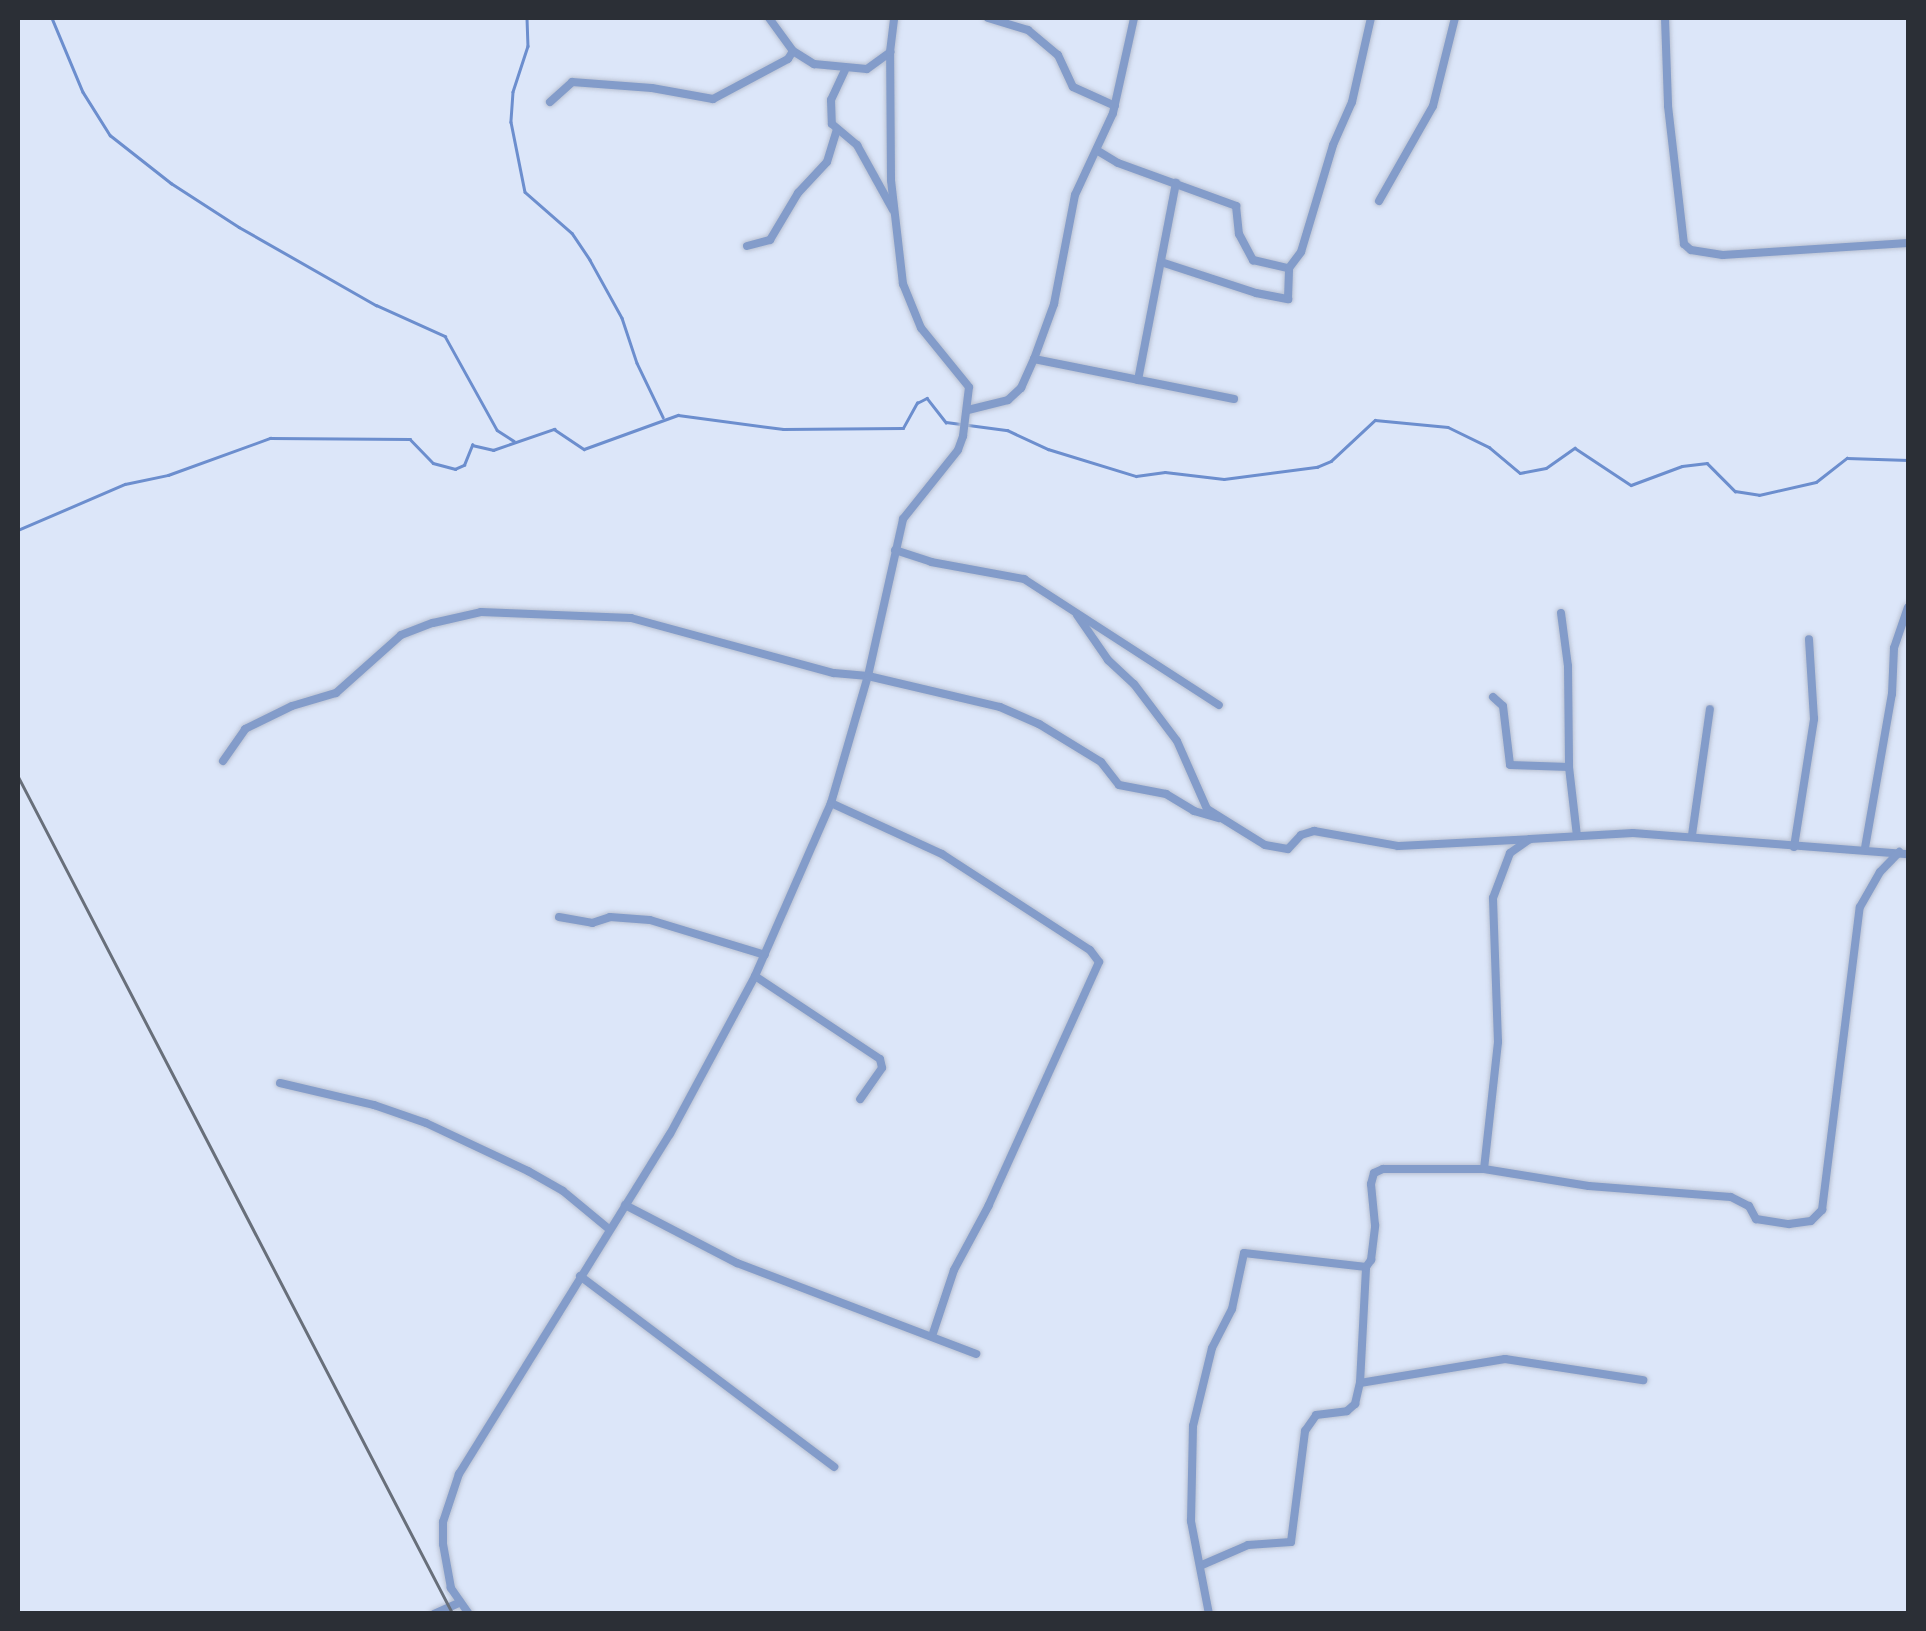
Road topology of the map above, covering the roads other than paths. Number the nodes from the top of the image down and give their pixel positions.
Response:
1 (769, 18) edge
2 (894, 18) edge
3 (988, 18) edge
4 (1134, 18) edge
5 (1372, 18) edge
6 (1455, 18) edge
7 (1666, 18) edge
8 (793, 51) junction
9 (890, 52) junction
10 (845, 70) junction
11 (550, 102) dead end
12 (1114, 106) junction
13 (837, 130) junction
14 (1098, 151) junction
15 (1176, 183) junction
16 (1379, 201) dead end
17 (894, 211) junction
18 (1908, 244) edge
19 (746, 246) dead end
20 (1162, 262) junction
21 (1288, 268) junction
22 (1034, 359) junction
23 (1138, 380) junction
24 (1234, 399) dead end
25 (967, 415) junction
26 (896, 550) junction
27 (1908, 607) edge
28 (1561, 613) dead end
29 (1077, 615) junction
30 (1809, 640) dead end
31 (868, 676) junction
32 (1493, 698) dead end
33 (1219, 705) dead end
34 (1710, 709) dead end
35 (222, 761) dead end
36 (1569, 767) junction
37 (831, 803) junction
38 (1219, 818) junction
39 (1692, 835) junction
40 (1576, 836) junction
41 (1530, 840) junction
42 (1794, 848) junction
43 (1865, 848) junction
44 (1904, 853) edge
45 (559, 917) dead end
46 (765, 955) junction
47 (755, 976) junction
48 (280, 1083) dead end
49 (860, 1099) dead end
50 (1484, 1168) junction
51 (625, 1205) junction
52 (609, 1229) junction
53 (1366, 1267) junction
54 (580, 1276) junction
55 (932, 1336) junction
56 (976, 1354) dead end
57 (1643, 1380) dead end
58 (1360, 1383) junction
59 (834, 1466) dead end
60 (1202, 1565) junction
61 (459, 1603) junction
62 (434, 1614) edge
63 (469, 1614) edge
64 (1208, 1614) edge

1 - 8 street
2 - 9 street
3 - 12 street
4 - 12 street
5 - 21 street
6 - 16 street
7 - 18 street
8 - 10 street
8 - 11 street
9 - 10 street
9 - 17 street
10 - 13 street
12 - 14 street
13 - 17 street
13 - 19 street
14 - 15 street
14 - 22 street
15 - 20 street
15 - 21 street
17 - 25 street
20 - 21 street
20 - 23 street
22 - 23 street
22 - 25 street
23 - 24 street
25 - 26 street
26 - 29 street
26 - 31 street
27 - 43 street
28 - 36 street
29 - 33 street
29 - 38 street
30 - 42 street
31 - 35 street
31 - 37 street
31 - 38 street
32 - 36 street
34 - 39 street
36 - 40 street
37 - 46 street
37 - 55 street
38 - 41 street
39 - 40 street
39 - 42 street
40 - 41 street
41 - 50 street
42 - 43 street
43 - 44 street
44 - 50 street
45 - 46 street
46 - 47 street
47 - 49 street
47 - 51 street
48 - 52 street
50 - 53 street
51 - 52 street
51 - 55 street
52 - 54 street
53 - 58 street
53 - 60 street
54 - 59 street
54 - 61 street
55 - 56 street
57 - 58 street
58 - 60 street
60 - 64 street
61 - 62 street
61 - 63 street

